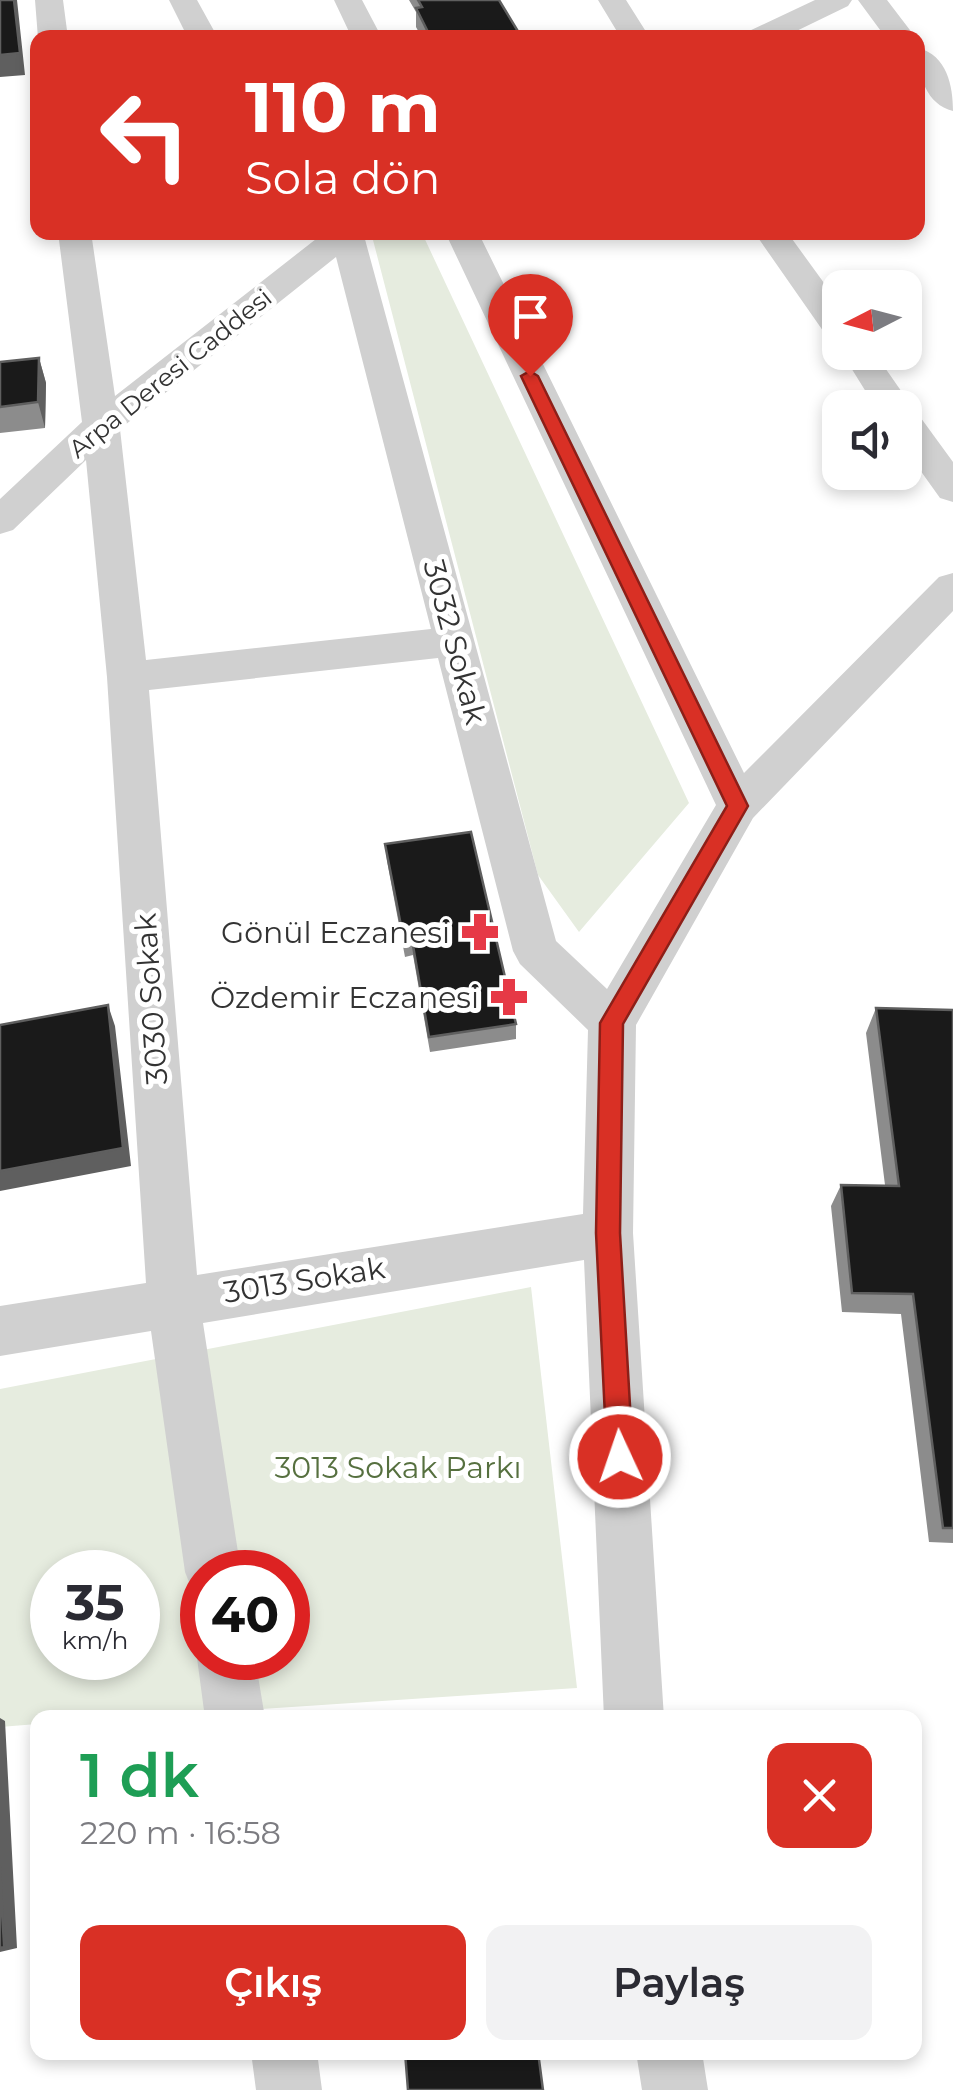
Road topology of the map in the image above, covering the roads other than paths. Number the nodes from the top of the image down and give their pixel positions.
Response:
1 (50, 0) edge
2 (183, 0) edge
3 (348, 0) edge
4 (612, 0) edge
5 (838, 0) edge
6 (872, 0) edge
7 (52, 30) edge
8 (199, 30) edge
9 (362, 30) edge
10 (631, 30) edge
11 (775, 30) edge
12 (896, 30) edge
13 (925, 67) edge
14 (953, 102) edge
15 (75, 240) edge
16 (323, 240) edge
17 (464, 240) edge
18 (776, 240) edge
19 (822, 305) edge
20 (100, 425) junction
21 (922, 446) edge
22 (953, 489) edge
23 (0, 521) edge
24 (953, 587) edge
25 (455, 641) junction
26 (126, 677) junction
27 (738, 806) junction
28 (612, 1023) junction
29 (608, 1233) junction
30 (174, 1300) junction
31 (0, 1331) edge
32 (210, 1550) edge
33 (229, 1680) edge
34 (233, 1710) edge
35 (634, 1710) edge
36 (285, 2060) edge
37 (671, 2060) edge
38 (289, 2090) edge
39 (675, 2090) edge

1 - 7 street
2 - 8 street
3 - 9 street
4 - 10 street
5 - 11 street
6 - 12 street
13 - 14 street
15 - 20 street, 3030 Sokak
16 - 20 street, Arpa Deresi Caddesi
16 - 25 street, 3032 Sokak
17 - 27 street
18 - 19 street
20 - 23 street, Arpa Deresi Caddesi
20 - 26 street, 3030 Sokak
21 - 22 street
24 - 27 street
25 - 26 street
25 - 28 street, 3032 Sokak
26 - 30 street, 3030 Sokak
27 - 28 street
28 - 29 street
29 - 30 street, 3013 Sokak
29 - 35 street
30 - 31 street, 3013 Sokak
30 - 32 street, 3030 Sokak
33 - 34 street
36 - 38 street
37 - 39 street

